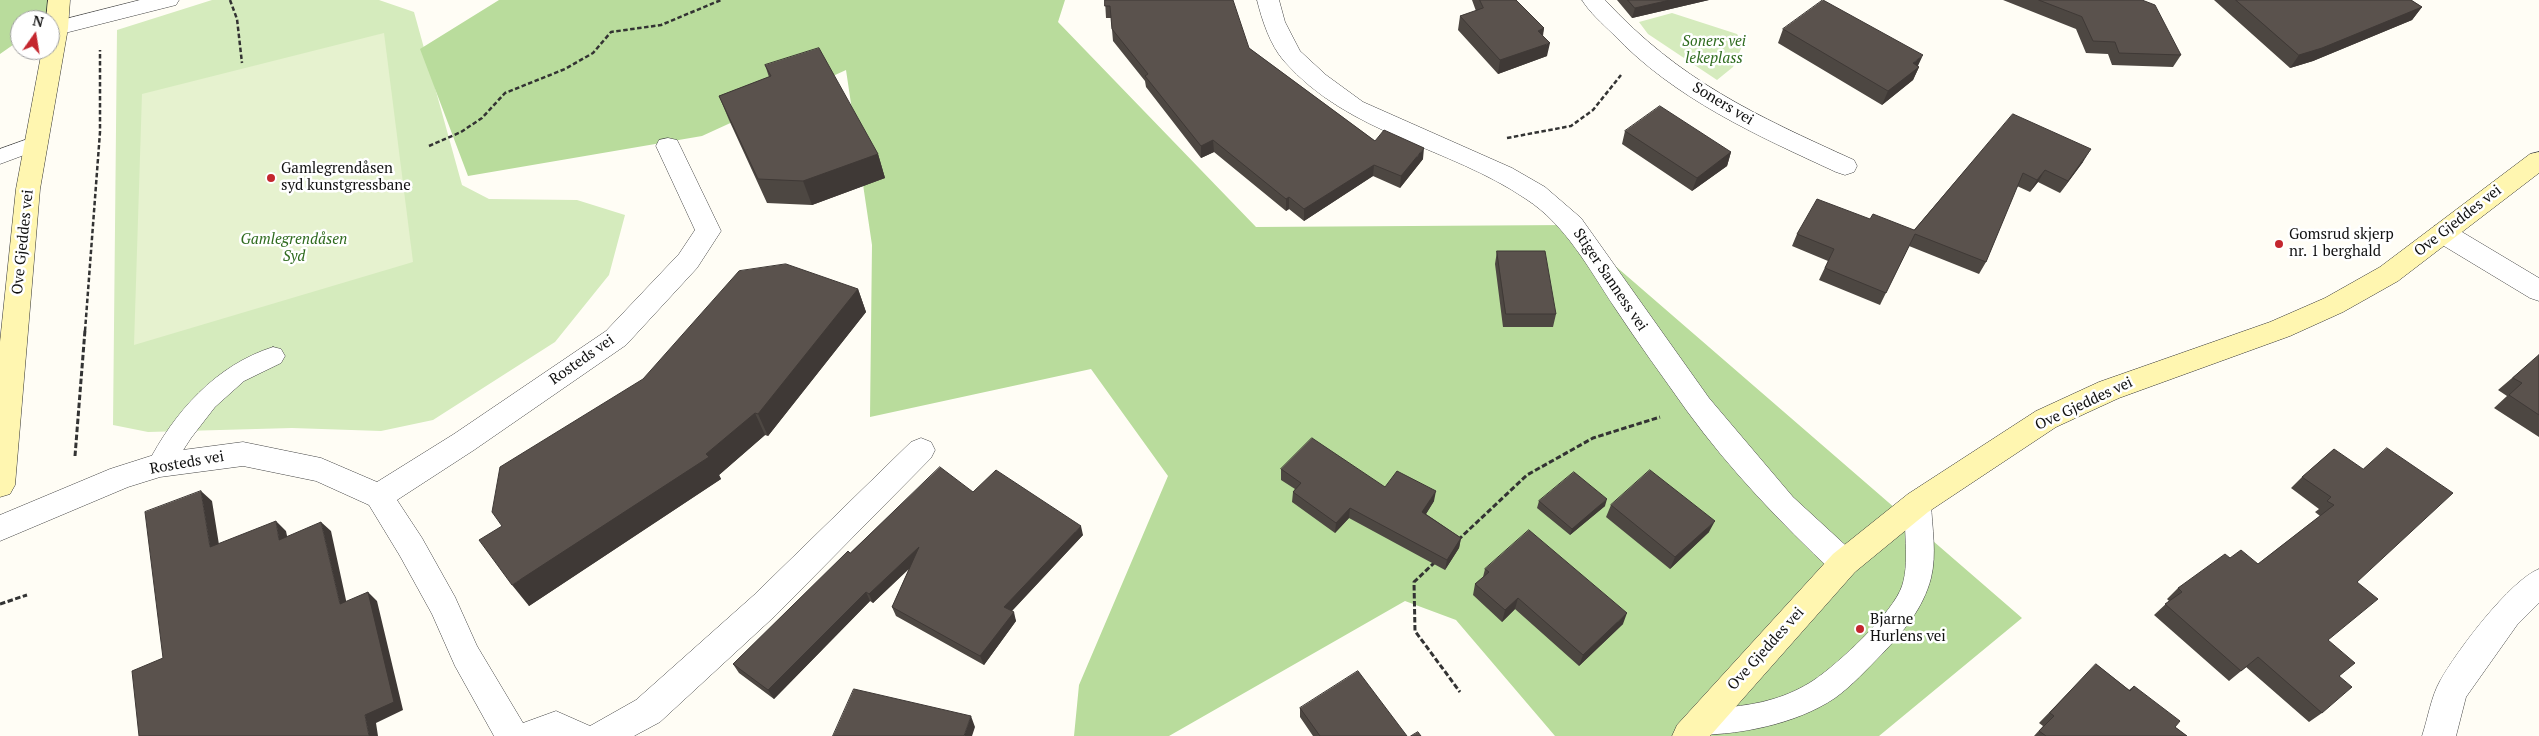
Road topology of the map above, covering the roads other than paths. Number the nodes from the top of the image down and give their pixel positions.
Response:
1 (168, 0) edge
2 (1268, 0) edge
3 (1593, 0) edge
4 (60, 27) edge
5 (51, 60) edge
6 (36, 143) junction
7 (668, 146) dead end
8 (0, 157) edge
9 (2539, 160) edge
10 (1844, 166) dead end
11 (2443, 233) junction
12 (2539, 291) edge
13 (273, 356) dead end
14 (921, 450) dead end
15 (160, 466) junction
16 (0, 485) edge
17 (378, 496) junction
18 (1918, 503) junction
19 (0, 528) edge
20 (1844, 563) junction
21 (2539, 583) edge
22 (1693, 731) edge
23 (512, 736) edge
24 (530, 736) edge
25 (578, 736) edge
26 (602, 736) edge
27 (2438, 736) edge

1 - 4 street
2 - 20 street, Stiger Sanness vei
3 - 10 street, Soners vei
5 - 6 street, Ove Gjeddes vei
6 - 8 lane
6 - 16 street, Ove Gjeddes vei
7 - 17 street, Rosteds vei
9 - 11 street, Ove Gjeddes vei
11 - 12 street
11 - 18 street, Ove Gjeddes vei
13 - 15 lane
14 - 26 street
15 - 17 street, Rosteds vei
15 - 19 street, Rosteds vei
17 - 23 street
18 - 20 street, Ove Gjeddes vei
18 - 22 lane
20 - 22 street, Ove Gjeddes vei
21 - 27 street
24 - 25 street

